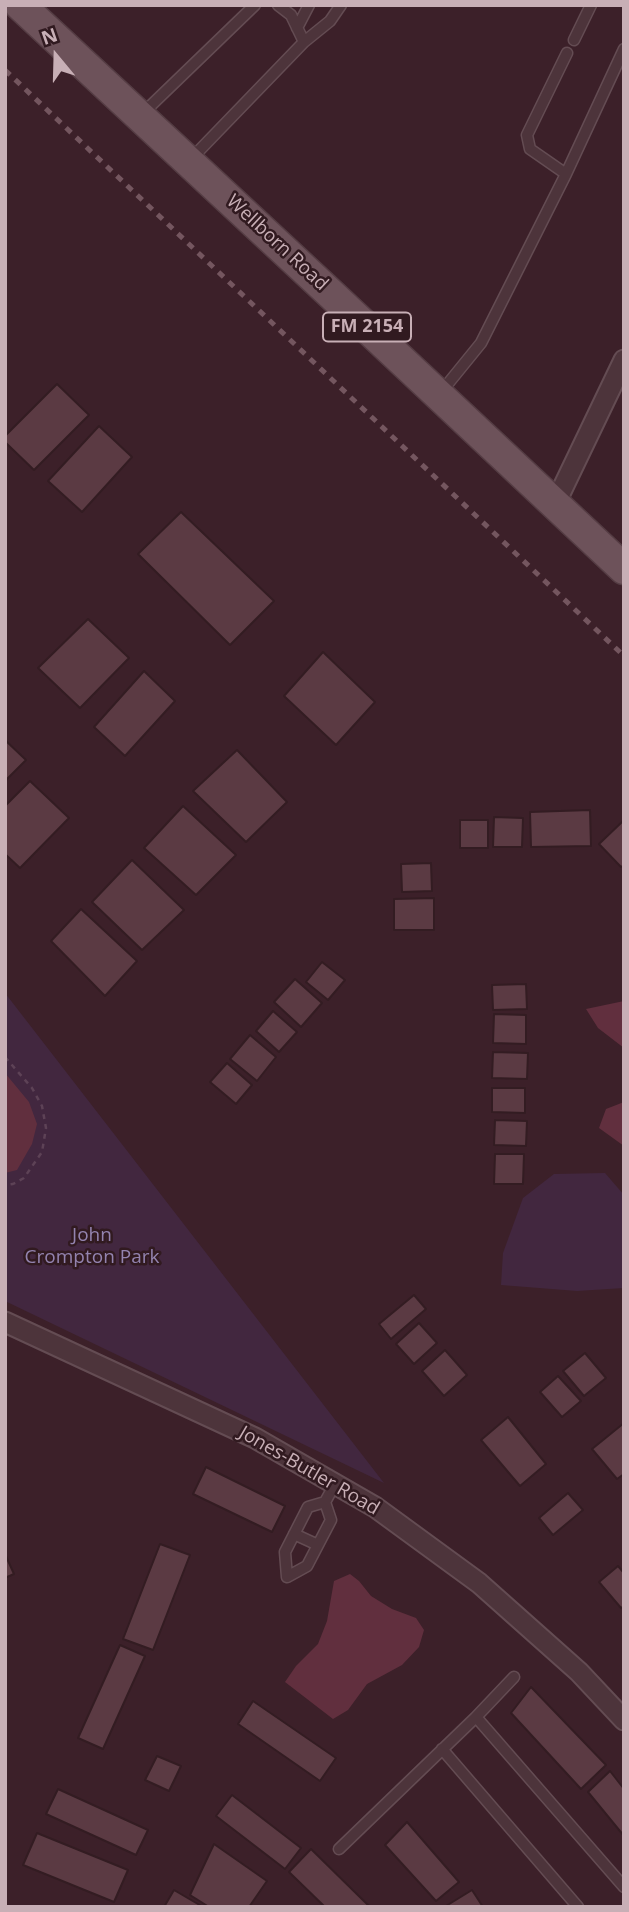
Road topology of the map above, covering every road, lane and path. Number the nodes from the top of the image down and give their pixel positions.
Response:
1 (20, 5) edge
2 (255, 5) edge
3 (278, 5) edge
4 (309, 5) edge
5 (341, 5) edge
6 (591, 5) edge
7 (297, 28) junction
8 (574, 40) dead end
9 (304, 42) junction
10 (624, 49) edge
11 (567, 53) dead end
12 (140, 117) junction
13 (188, 162) junction
14 (566, 174) junction
15 (624, 360) edge
16 (439, 394) junction
17 (555, 504) junction
18 (624, 569) edge
19 (5, 1057) edge
20 (5, 1185) edge
21 (5, 1322) edge
22 (335, 1484) junction
23 (325, 1502) junction
24 (294, 1534) junction
25 (318, 1545) junction
26 (514, 1677) dead end
27 (476, 1717) junction
28 (624, 1720) edge
29 (442, 1749) junction
30 (339, 1849) dead end
31 (624, 1887) edge
32 (578, 1907) edge

1 - 12 main road, Wellborn Road / FM 2154
2 - 12 lane
3 - 7 lane
4 - 7 lane
5 - 9 lane
6 - 8 lane
7 - 9 lane
9 - 13 lane
10 - 14 lane
11 - 14 lane
12 - 13 main road, Wellborn Road / FM 2154
13 - 16 main road, Wellborn Road / FM 2154
14 - 16 lane
15 - 17 street
16 - 17 main road, Wellborn Road / FM 2154
17 - 18 main road, Wellborn Road / FM 2154
19 - 20 path
21 - 22 street, Jones-Butler Road
22 - 23 lane
22 - 28 street, Jones-Butler Road
23 - 24 lane
23 - 25 lane
24 - 25 lane
24 - 25 lane
26 - 27 lane
27 - 29 lane
27 - 31 lane
29 - 30 lane
29 - 32 lane

